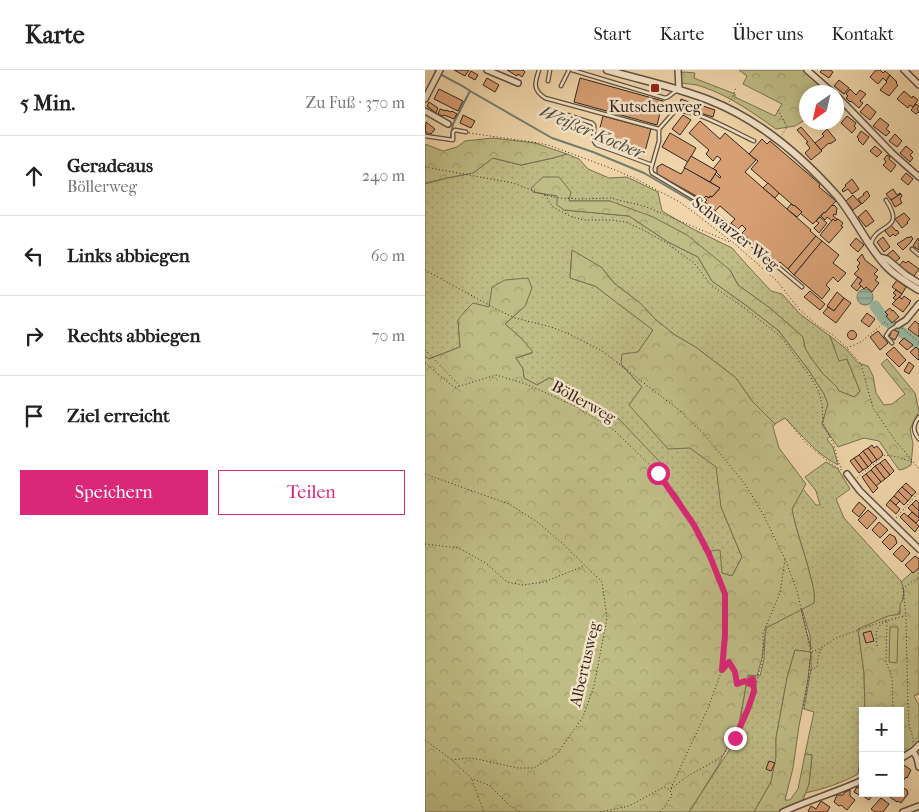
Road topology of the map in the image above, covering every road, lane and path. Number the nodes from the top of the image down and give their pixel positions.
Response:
1 (487, 70) edge
2 (539, 70) edge
3 (550, 70) edge
4 (570, 70) edge
5 (607, 70) edge
6 (679, 70) edge
7 (807, 70) edge
8 (904, 70) edge
9 (439, 72) edge
10 (548, 81) dead end
11 (519, 83) dead end
12 (919, 84) edge
13 (824, 85) edge
14 (561, 86) dead end
15 (736, 87) dead end
16 (679, 89) junction
17 (425, 99) edge
18 (844, 103) edge
19 (727, 104) dead end
20 (778, 110) dead end
21 (425, 111) edge
22 (561, 113) dead end
23 (448, 124) dead end
24 (659, 129) junction
25 (466, 132) joint
26 (784, 132) dead end
27 (425, 136) edge
28 (754, 141) dead end
29 (652, 165) junction
30 (425, 167) edge
31 (919, 177) edge
32 (545, 195) junction
33 (886, 200) dead end
34 (733, 243) junction
35 (871, 246) junction
36 (912, 249) dead end
37 (919, 255) edge
38 (879, 257) junction
39 (425, 270) edge
40 (919, 275) edge
41 (917, 282) edge
42 (803, 287) dead end
43 (919, 290) edge
44 (919, 304) edge
45 (896, 326) junction
46 (919, 342) edge
47 (892, 343) dead end
48 (847, 348) junction
49 (425, 350) edge
50 (425, 363) edge
51 (460, 386) junction
52 (919, 417) edge
53 (787, 420) dead end
54 (919, 439) edge
55 (914, 463) junction
56 (919, 469) edge
57 (425, 474) edge
58 (847, 474) dead end
59 (860, 476) dead end
60 (919, 494) edge
61 (892, 522) junction
62 (425, 544) edge
63 (919, 549) edge
64 (785, 558) junction
65 (585, 566) junction
66 (919, 577) edge
67 (906, 616) junction
68 (887, 620) junction
69 (877, 646) dead end
70 (821, 648) junction
71 (811, 652) junction
72 (722, 670) junction
73 (809, 670) junction
74 (754, 691) junction
75 (893, 707) edge
76 (803, 709) dead end
77 (425, 740) edge
78 (919, 745) edge
79 (913, 751) junction
80 (904, 756) edge
81 (452, 760) junction
82 (919, 767) edge
83 (472, 779) junction
84 (859, 782) edge
85 (670, 790) junction
86 (919, 806) edge
87 (483, 812) edge
88 (520, 812) edge
89 (600, 812) edge
90 (659, 812) edge
91 (783, 812) edge
92 (903, 812) edge

1 - 11 street
2 - 24 lane
3 - 10 lane
4 - 14 lane
4 - 16 lane
5 - 16 street
6 - 16 street
7 - 13 street
8 - 12 street
9 - 17 street
15 - 19 path
16 - 35 street
18 - 31 street
20 - 26 path
21 - 23 street
22 - 29 lane
24 - 28 lane
24 - 29 lane
25 - 27 lane
25 - 34 path, Schwarzer Weg
29 - 42 lane
30 - 32 path
32 - 34 path
32 - 53 path
33 - 35 lane
34 - 48 path, Schwarzer Weg
35 - 38 street
36 - 37 lane
38 - 41 street
38 - 43 street
39 - 64 path
40 - 41 lane
44 - 45 street
45 - 46 path
45 - 47 lane
45 - 48 path
48 - 55 path, Schwarzer Weg
49 - 51 path
50 - 51 path
51 - 72 path, Böllerweg
52 - 54 lane
55 - 56 path, Schwarzer Weg
55 - 59 path
57 - 65 path, Albertusweg
58 - 61 street
60 - 61 path
61 - 63 street
62 - 65 path
64 - 71 path
64 - 74 path
65 - 81 path, Albertusweg
66 - 67 path
67 - 68 path
67 - 79 path
68 - 69 path
68 - 70 path
68 - 75 path
70 - 71 path
70 - 73 path
71 - 73 path
72 - 74 path
72 - 85 path, Böllerweg
73 - 76 path
74 - 85 path
77 - 81 path
78 - 79 street
79 - 80 street
79 - 82 street
81 - 83 path
83 - 87 path
83 - 88 path
84 - 91 street
85 - 89 path
85 - 90 path, Böllerweg
86 - 92 street

